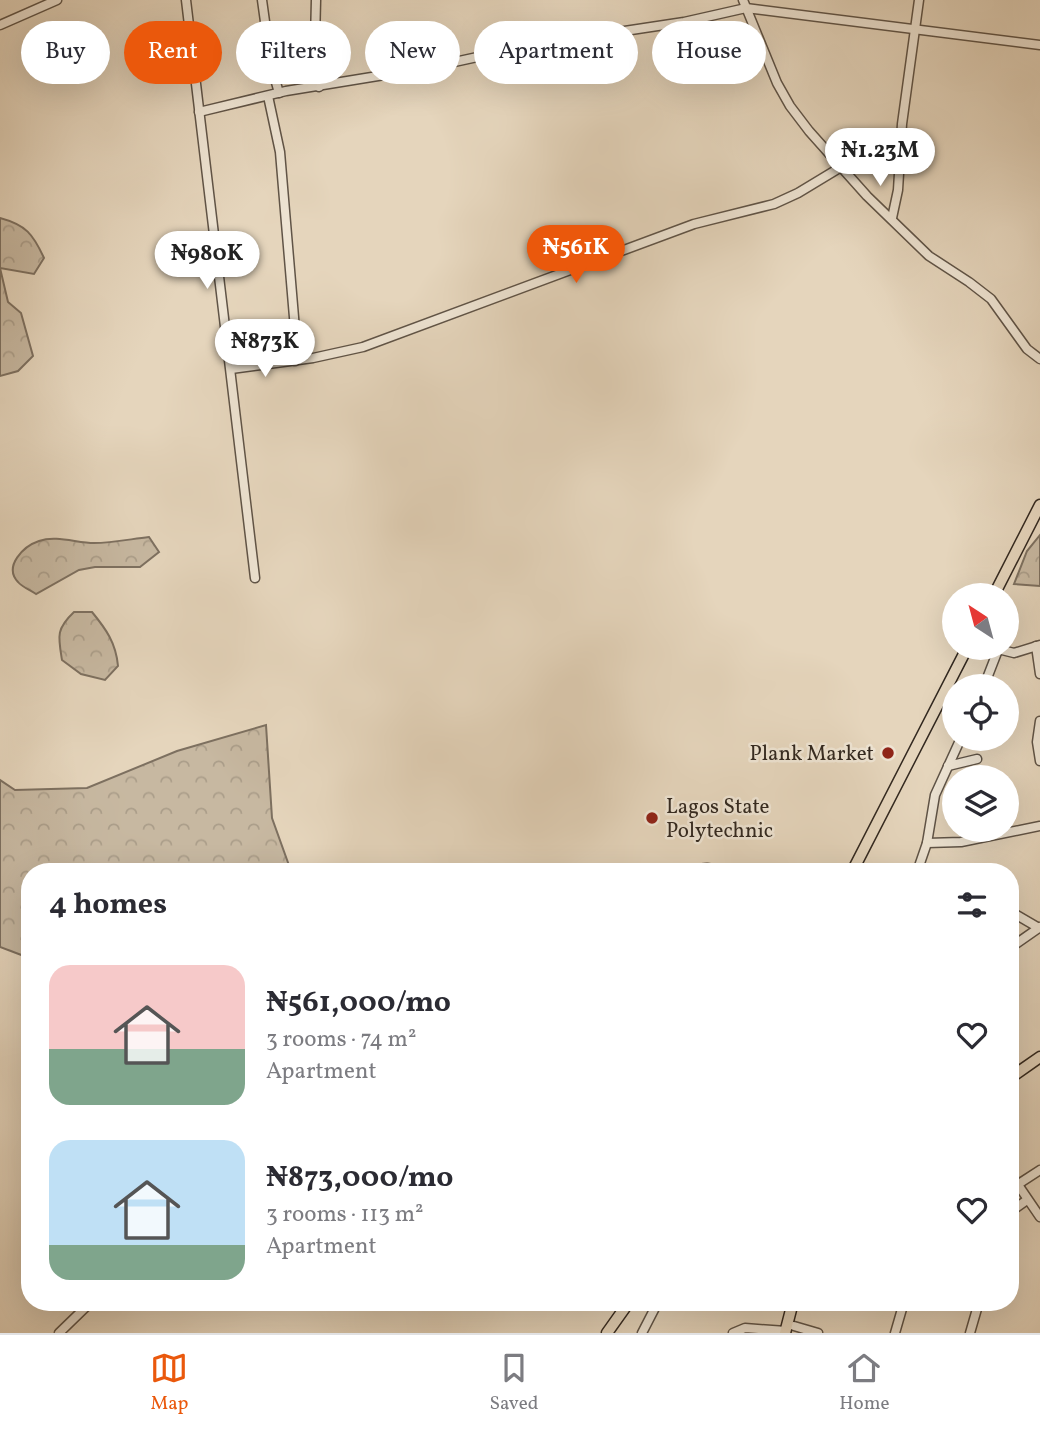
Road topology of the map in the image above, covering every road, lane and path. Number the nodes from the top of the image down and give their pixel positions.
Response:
1 (57, 0) edge
2 (186, 0) edge
3 (262, 0) edge
4 (316, 0) edge
5 (919, 0) edge
6 (745, 4) edge
7 (0, 25) edge
8 (916, 30) junction
9 (1040, 45) edge
10 (319, 87) junction
11 (279, 93) junction
12 (268, 96) junction
13 (200, 112) junction
14 (841, 167) junction
15 (892, 218) junction
16 (1040, 359) edge
17 (295, 361) junction
18 (231, 369) junction
19 (1040, 505) edge
20 (256, 578) dead end
21 (1000, 583) edge
22 (1038, 645) edge
23 (1019, 651) edge
24 (961, 660) edge
25 (1040, 674) edge
26 (1040, 721) edge
27 (978, 759) dead end
28 (1040, 761) edge
29 (952, 765) edge
30 (942, 779) edge
31 (1040, 826) edge
32 (927, 843) junction
33 (857, 863) edge
34 (920, 863) edge
35 (1019, 916) edge
36 (1039, 928) edge
37 (1019, 942) edge
38 (1040, 1049) edge
39 (1040, 1057) edge
40 (1028, 1062) junction
41 (1019, 1066) edge
42 (1019, 1070) edge
43 (1040, 1170) edge
44 (1019, 1184) edge
45 (1019, 1188) edge
46 (1027, 1199) junction
47 (1019, 1205) edge
48 (1040, 1217) edge
49 (82, 1311) edge
50 (623, 1311) edge
51 (653, 1311) edge
52 (792, 1311) edge
53 (797, 1311) edge
54 (901, 1311) edge
55 (976, 1311) edge
56 (789, 1331) edge
57 (59, 1333) edge
58 (607, 1333) edge
59 (642, 1333) edge
60 (733, 1333) edge
61 (818, 1333) edge
62 (895, 1333) edge
63 (970, 1333) edge

1 - 7 street
2 - 13 street
3 - 11 street
4 - 10 street
5 - 8 street
6 - 8 street
6 - 10 street
6 - 14 street
8 - 9 street
8 - 15 street
10 - 11 street
11 - 12 street
12 - 13 street
12 - 17 street
13 - 18 street
14 - 15 street
14 - 17 street
15 - 16 street
17 - 18 street
18 - 20 street
19 - 21 main road
22 - 23 street
22 - 25 street
24 - 33 main road
26 - 28 street
27 - 29 street
30 - 32 street
31 - 32 street
32 - 34 street
35 - 36 street
36 - 37 street
38 - 40 main road
39 - 40 main road
40 - 41 main road
40 - 42 main road
43 - 44 street
45 - 46 street
46 - 47 street
46 - 48 street
49 - 57 street
50 - 58 main road
51 - 59 street
52 - 56 main road
53 - 56 main road
54 - 62 street
55 - 63 street
56 - 60 street
56 - 61 street

